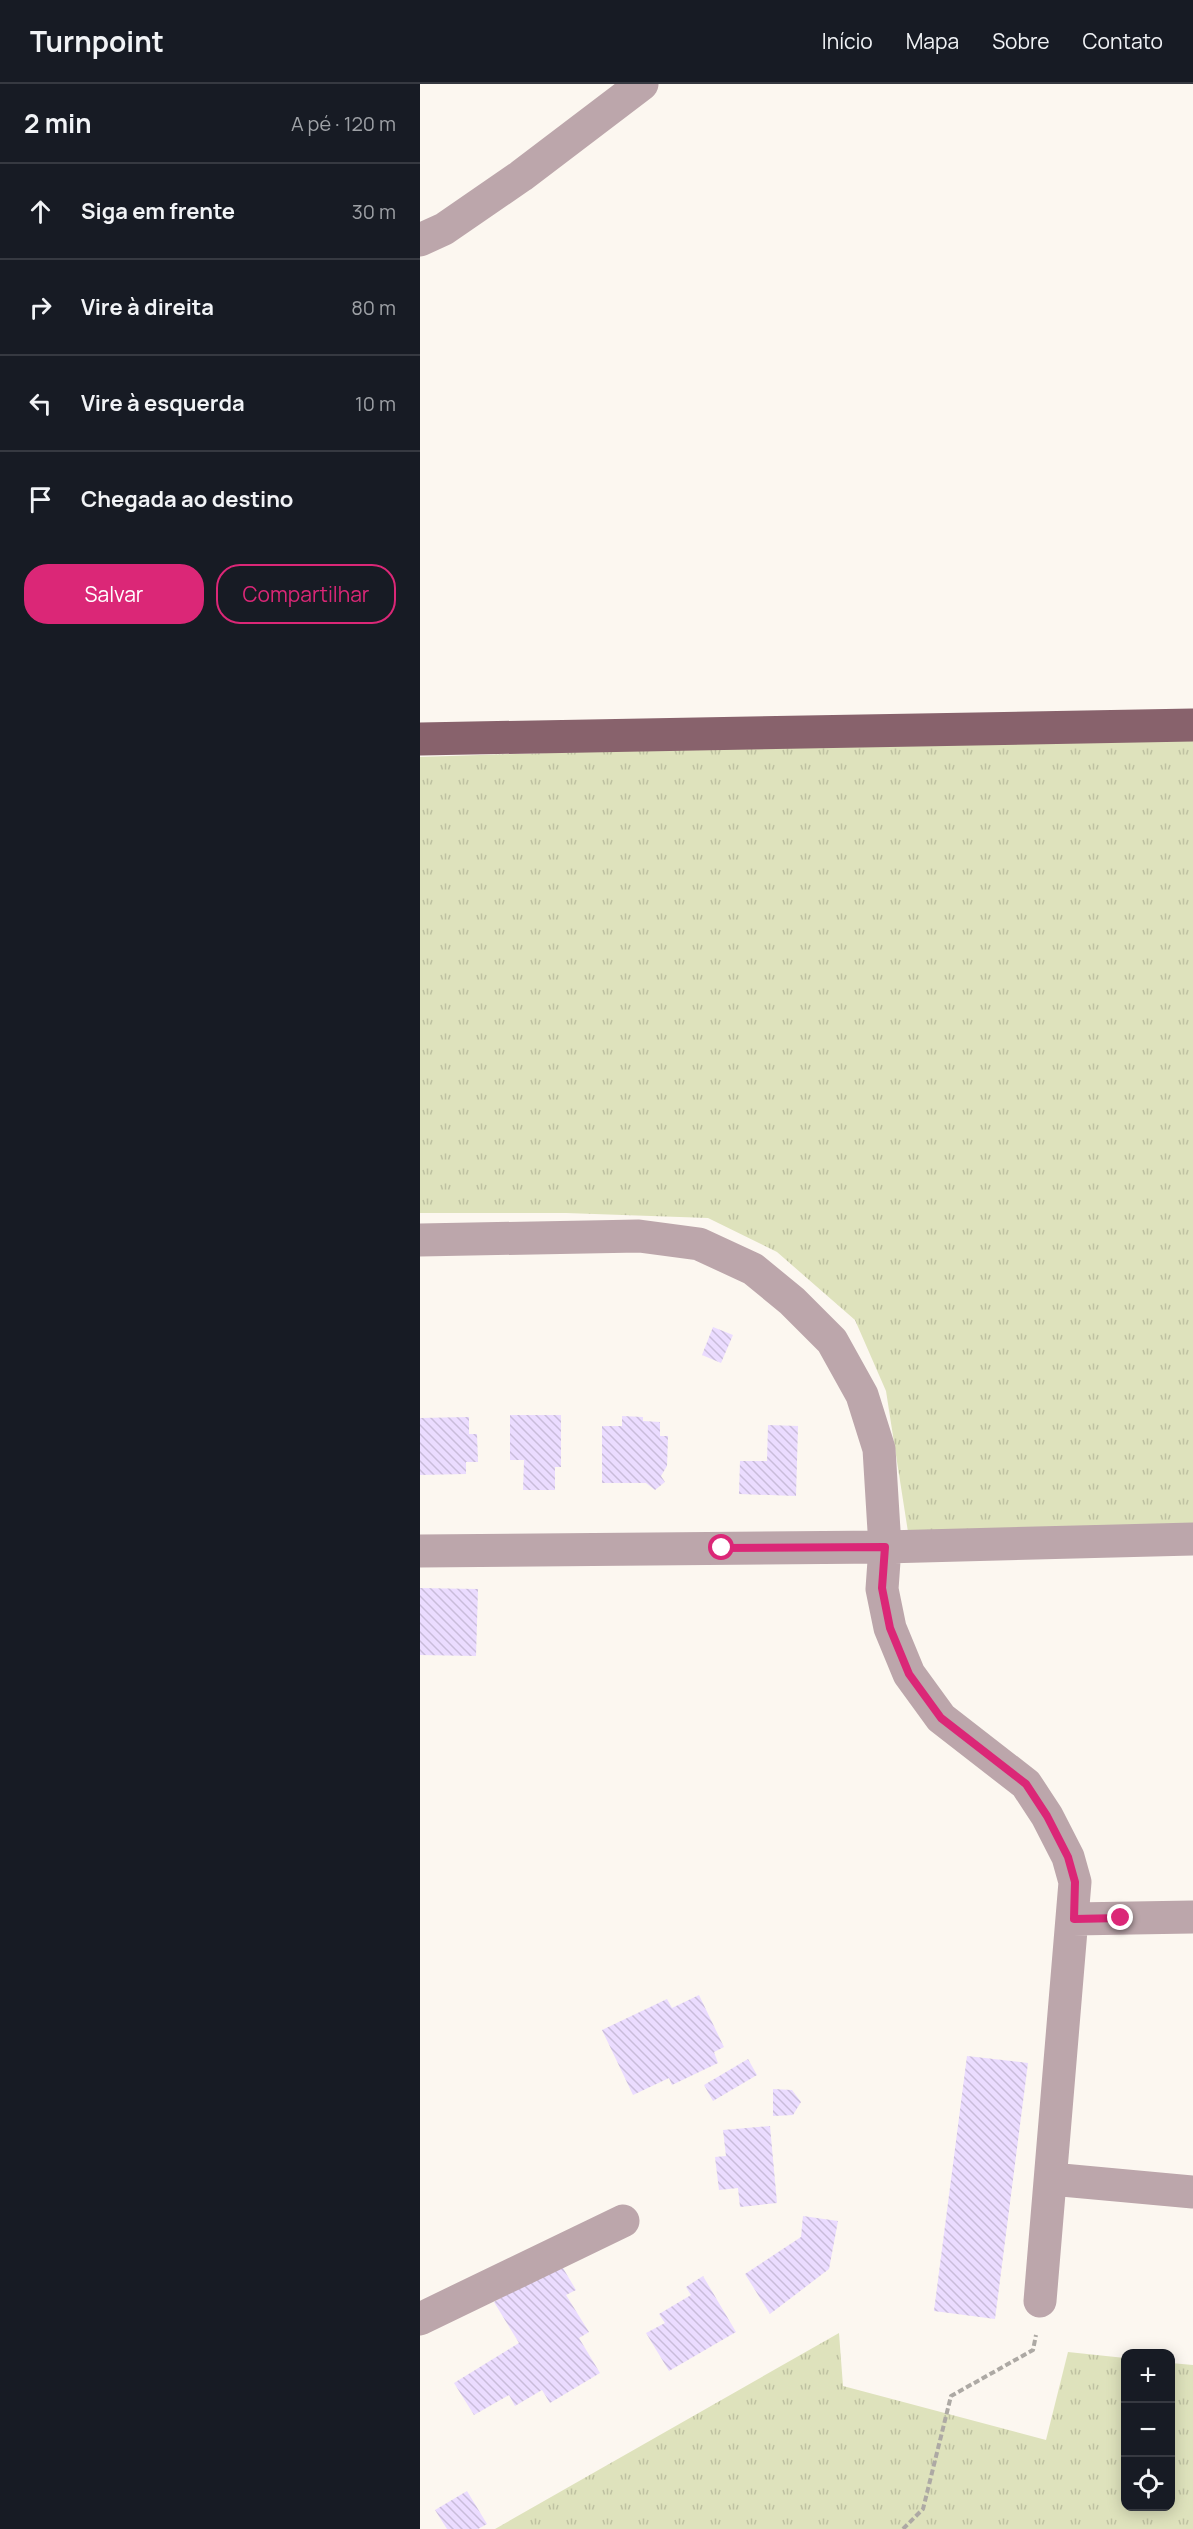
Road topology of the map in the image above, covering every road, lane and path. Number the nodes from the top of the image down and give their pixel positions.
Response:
1 (640, 85) edge
2 (420, 240) edge
3 (1193, 725) edge
4 (420, 739) edge
5 (420, 1240) edge
6 (1193, 1539) edge
7 (885, 1547) junction
8 (420, 1551) edge
9 (1193, 1917) edge
10 (1074, 1919) junction
11 (1051, 2179) junction
12 (1193, 2192) edge
13 (623, 2221) dead end
14 (1040, 2301) joint
15 (420, 2319) edge
16 (903, 2529) edge

1 - 2 street
3 - 4 main road
5 - 7 street
6 - 7 street
7 - 8 street
7 - 10 street
9 - 10 street
10 - 11 street
11 - 12 street
11 - 14 street
13 - 15 street
14 - 16 path

